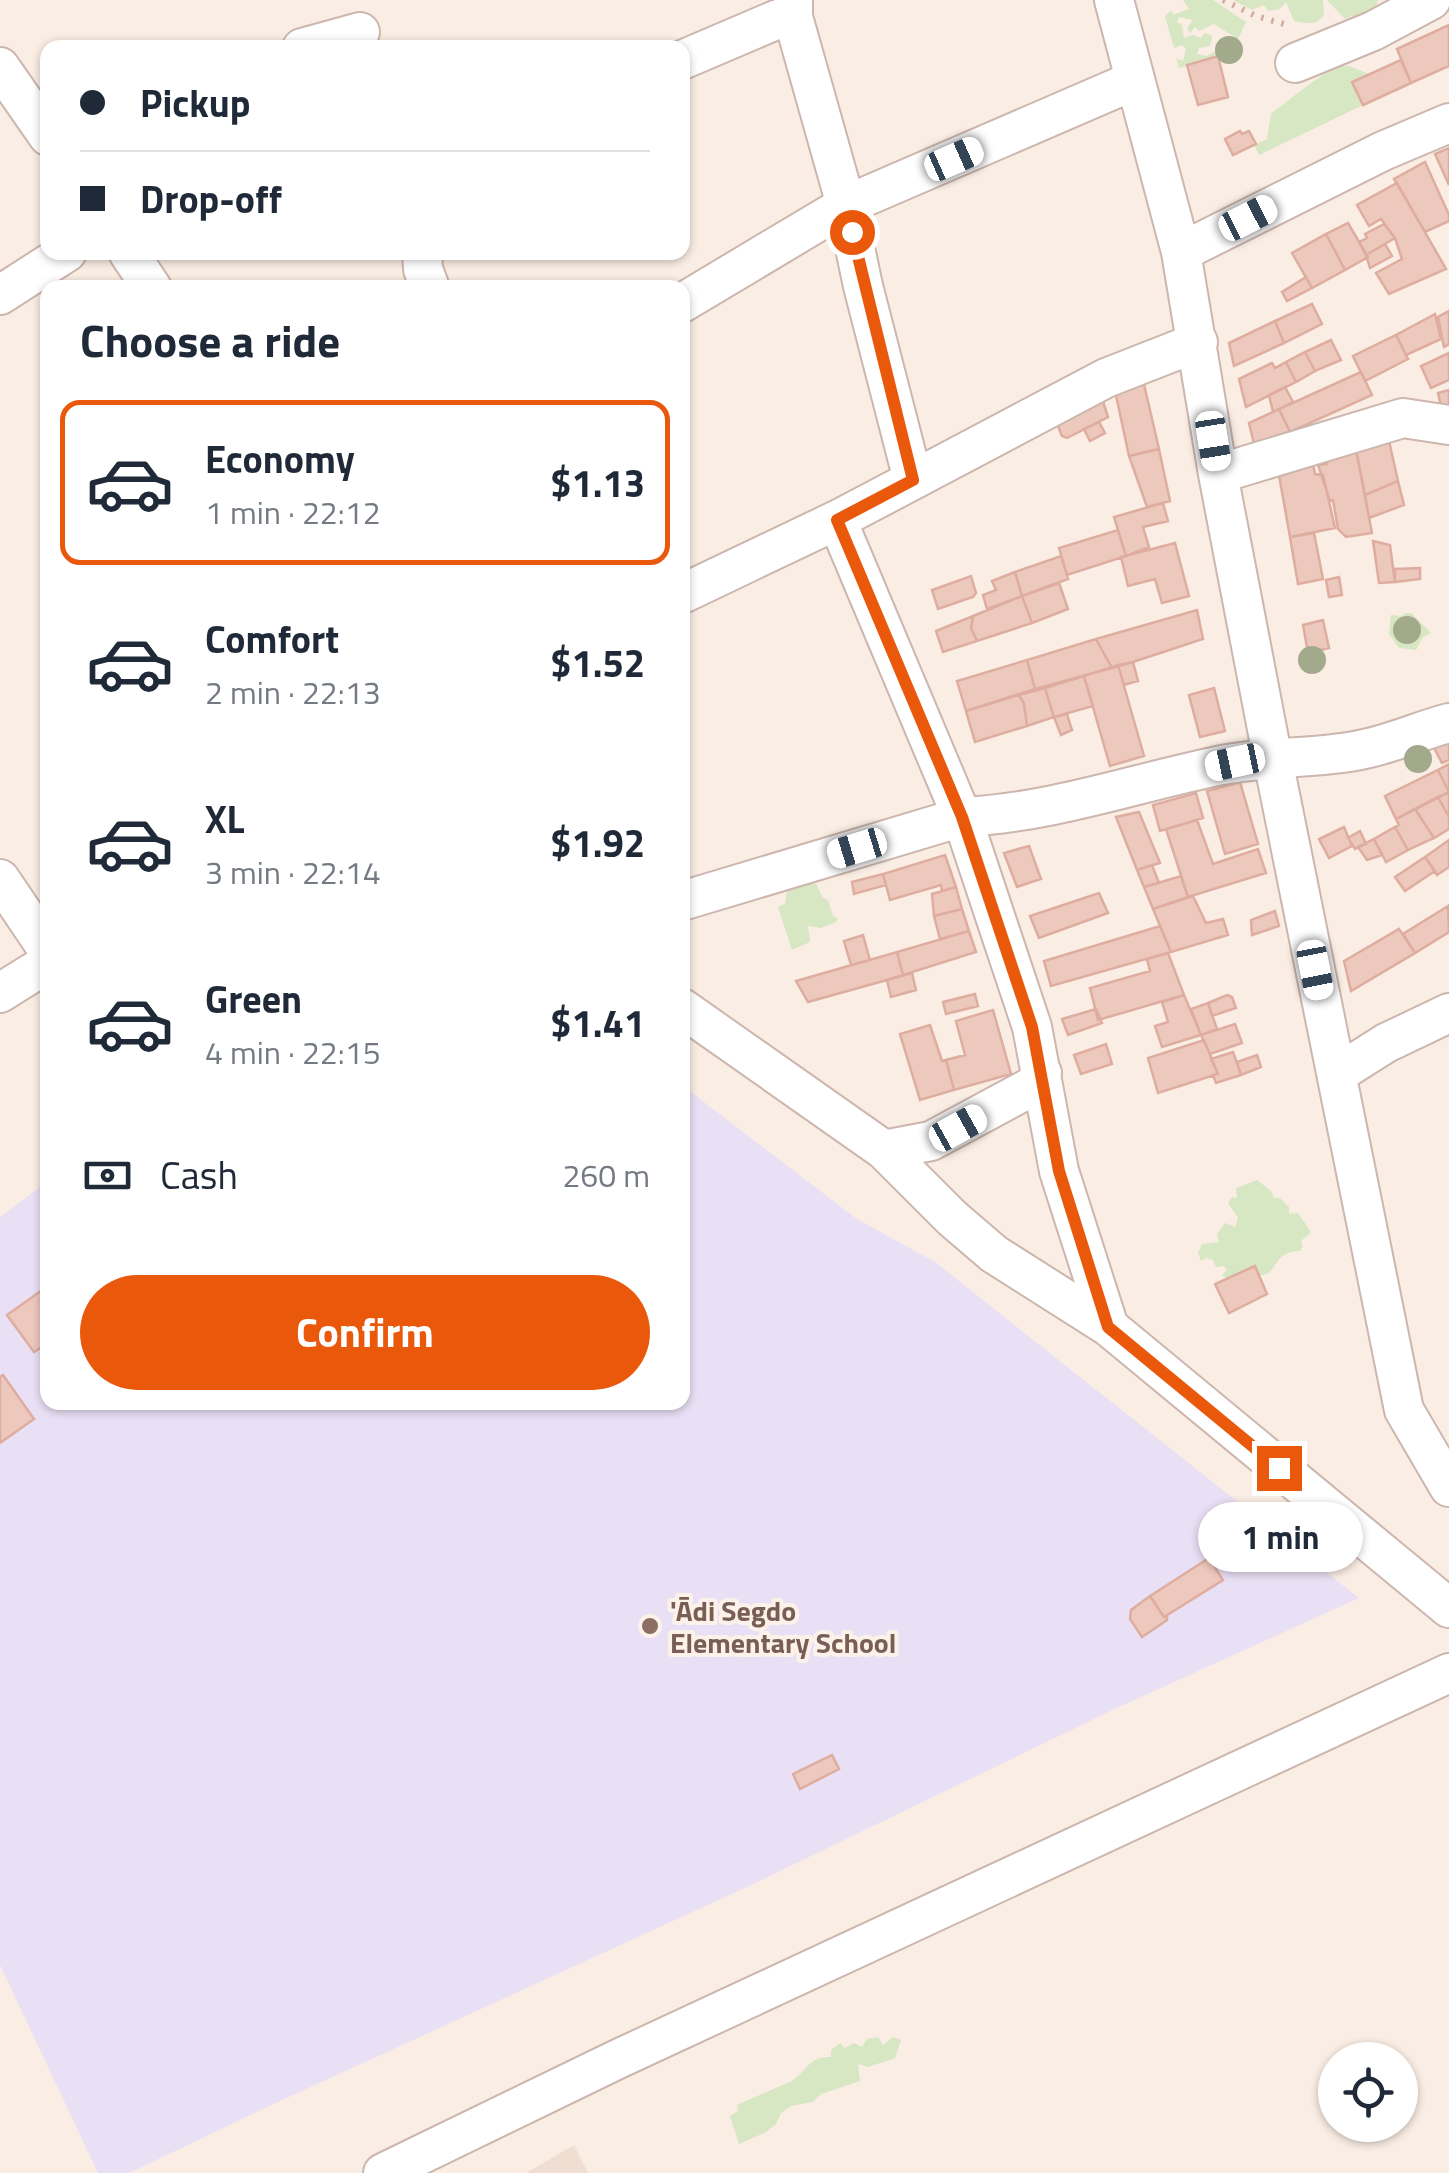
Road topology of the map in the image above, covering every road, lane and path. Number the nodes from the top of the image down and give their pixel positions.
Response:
1 (1114, 0) edge
2 (1431, 0) edge
3 (792, 6) edge
4 (360, 26) edge
5 (323, 40) edge
6 (690, 56) edge
7 (1295, 63) dead end
8 (0, 67) edge
9 (1133, 81) junction
10 (40, 119) edge
11 (1449, 123) edge
12 (846, 205) junction
13 (1181, 252) junction
14 (55, 260) edge
15 (0, 295) edge
16 (690, 298) edge
17 (1198, 342) junction
18 (1449, 425) edge
19 (1218, 474) junction
20 (913, 480) junction
21 (837, 520) junction
22 (690, 590) edge
23 (1449, 723) edge
24 (1273, 760) junction
25 (962, 817) junction
26 (0, 879) edge
27 (690, 898) edge
28 (40, 938) edge
29 (40, 968) edge
30 (0, 993) edge
31 (690, 1014) edge
32 (1449, 1014) edge
33 (1042, 1073) junction
34 (1336, 1074) junction
35 (884, 1150) junction
36 (1108, 1327) junction
37 (1449, 1486) edge
38 (1449, 1608) edge
39 (1449, 1672) edge
40 (384, 2173) edge

1 - 9 street
2 - 7 street
3 - 6 street
3 - 12 street
4 - 5 street
8 - 10 street
9 - 12 street
9 - 13 street
11 - 13 street
12 - 16 street
12 - 20 street
13 - 17 street
14 - 15 street
17 - 19 street
17 - 20 street
18 - 19 street
19 - 24 street
20 - 21 street
21 - 22 street
21 - 25 street
23 - 24 street
24 - 25 street
24 - 34 street
25 - 27 street
25 - 33 street
26 - 28 street
29 - 30 street
31 - 35 street
32 - 34 street
33 - 35 street
33 - 36 street
34 - 37 street
35 - 36 street
36 - 38 street
39 - 40 street

